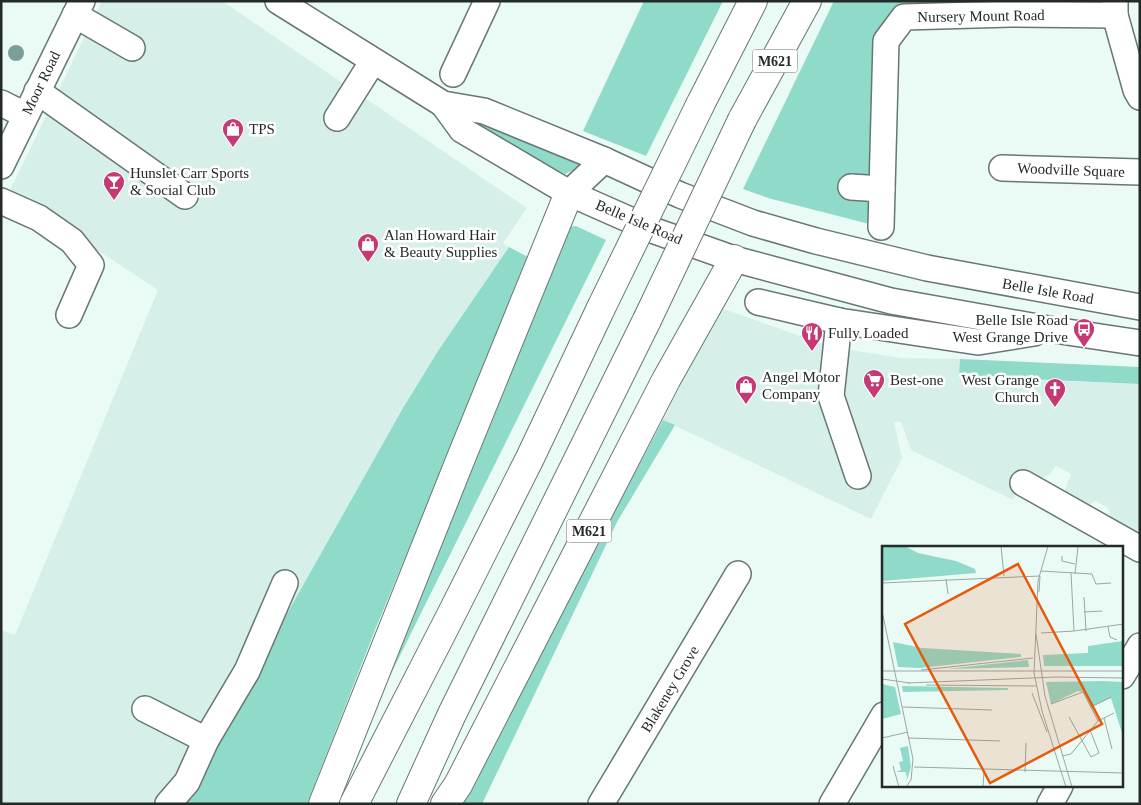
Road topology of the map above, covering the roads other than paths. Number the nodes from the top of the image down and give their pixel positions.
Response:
1 (487, 1) edge
2 (753, 1) edge
3 (807, 1) edge
4 (286, 3) edge
5 (78, 8) edge
6 (1012, 8) edge
7 (1115, 8) edge
8 (132, 48) dead end
9 (373, 61) junction
10 (453, 74) dead end
11 (37, 91) junction
12 (1138, 92) edge
13 (1, 103) edge
14 (443, 104) junction
15 (25, 115) junction
16 (337, 118) dead end
17 (604, 160) junction
18 (1, 166) edge
19 (1002, 168) dead end
20 (1140, 172) edge
21 (850, 188) dead end
22 (882, 189) junction
23 (570, 193) junction
24 (184, 196) dead end
25 (1, 201) edge
26 (753, 223) junction
27 (881, 227) dead end
28 (870, 254) junction
29 (734, 260) junction
30 (861, 293) junction
31 (758, 302) dead end
32 (1140, 307) edge
33 (69, 315) dead end
34 (846, 322) junction
35 (1054, 330) junction
36 (1140, 343) edge
37 (858, 476) dead end
38 (1023, 483) dead end
39 (1113, 542) edge
40 (1140, 549) edge
41 (738, 574) dead end
42 (285, 583) dead end
43 (1140, 646) edge
44 (1124, 673) edge
45 (145, 709) dead end
46 (882, 718) edge
47 (206, 740) junction
48 (168, 804) edge
49 (323, 804) edge
50 (354, 804) edge
51 (411, 804) edge
52 (445, 804) edge
53 (601, 804) edge
54 (832, 804) edge

1 - 10 street
2 - 50 highway, M621, bridge
3 - 51 highway, M621, bridge
4 - 9 street, Belle Isle Road
5 - 8 street
5 - 11 street, Moor Road
6 - 7 street, Nursery Mount Road
6 - 22 street, Nursery Mount Road
7 - 12 street
9 - 14 street, Belle Isle Road
9 - 16 street
11 - 15 street, Moor Road
11 - 24 street
13 - 15 street
14 - 17 street, Belle Isle Road
14 - 23 street, Belle Isle Road
15 - 18 street, Moor Road
17 - 23 street
17 - 26 street, Belle Isle Road
19 - 20 street, Woodville Square
21 - 22 street
22 - 27 street, Nursery Mount Road
23 - 29 street, Belle Isle Road
23 - 49 highway
25 - 33 street
26 - 28 street, Belle Isle Road
26 - 29 street
28 - 30 street
28 - 32 street, Belle Isle Road
29 - 30 street, Belle Isle Road
29 - 52 highway, M621
30 - 34 street
30 - 35 street, Belle Isle Road
31 - 34 street, Belle Isle Road
34 - 35 street, Belle Isle Road
34 - 37 street
35 - 36 street, Belle Isle Road
38 - 39 street
39 - 40 street
41 - 53 street, Blakeney Grove
42 - 47 street
43 - 44 street
45 - 47 street
46 - 54 street
47 - 48 street

